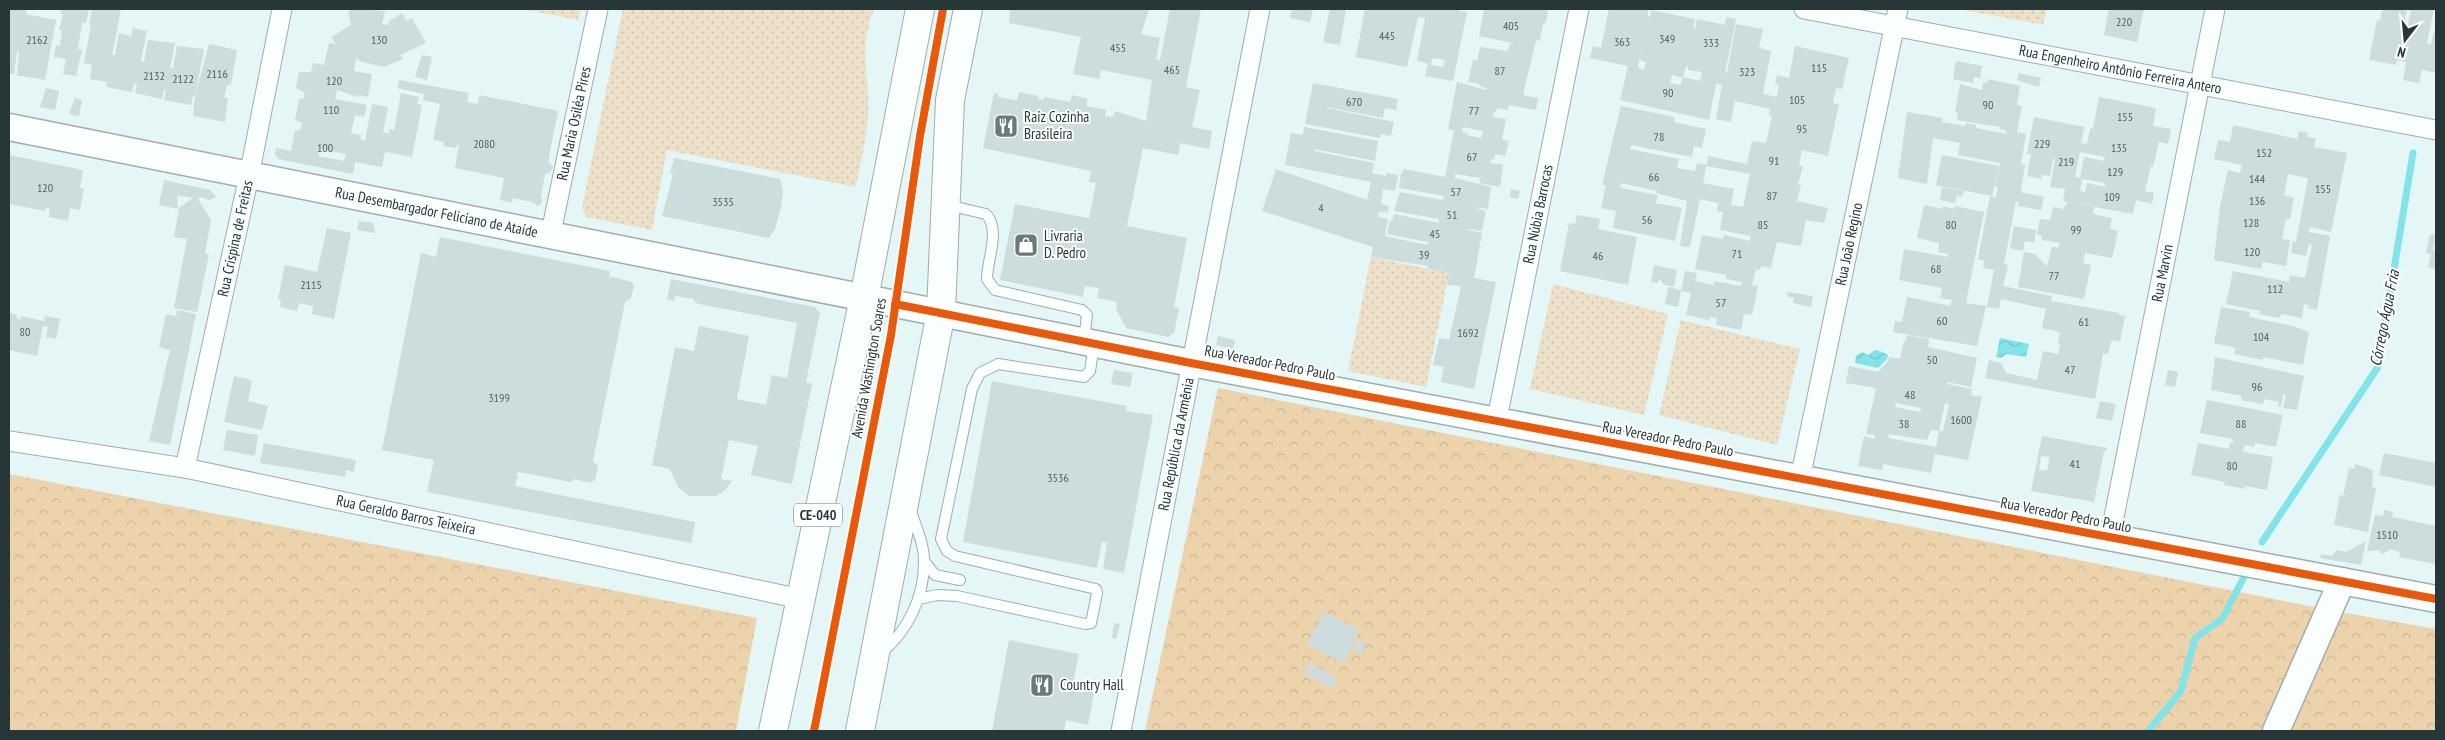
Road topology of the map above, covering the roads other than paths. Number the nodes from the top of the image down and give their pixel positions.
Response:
1 (282, 9) edge
2 (598, 9) edge
3 (920, 9) edge
4 (968, 9) edge
5 (1260, 9) edge
6 (1578, 9) edge
7 (1804, 9) edge
8 (2215, 9) edge
9 (1897, 18) edge
10 (2200, 86) junction
11 (9, 127) edge
12 (2436, 130) edge
13 (249, 176) junction
14 (946, 204) junction
15 (550, 237) junction
16 (864, 298) junction
17 (941, 312) junction
18 (1089, 342) junction
19 (1191, 362) junction
20 (1497, 419) junction
21 (9, 440) edge
22 (184, 468) junction
23 (1800, 479) junction
24 (906, 495) junction
25 (2110, 538) junction
26 (925, 562) junction
27 (960, 580) dead end
28 (2342, 581) junction
29 (800, 599) junction
30 (919, 599) junction
31 (2436, 599) edge
32 (874, 659) junction
33 (773, 731) edge
34 (860, 731) edge
35 (1121, 731) edge
36 (2276, 731) edge

1 - 13 street, Rua Crispina de Freitas
2 - 15 street, Rua Maria Osiléa Pires
3 - 16 highway, Avenida Washington Soares / CE-040
4 - 14 highway
5 - 19 street, Rua República da Armênia
6 - 20 street, Rua Núbia Barrocas
7 - 9 street, Rua Engenheiro Antônio Ferreira Antero
8 - 10 street, Rua Marvin
9 - 10 street, Rua Engenheiro Antônio Ferreira Antero
9 - 23 street, Rua João Regino
10 - 12 street, Rua Engenheiro Antônio Ferreira Antero
10 - 25 street, Rua Marvin
11 - 13 street, Rua Desembargador Feliciano de Ataíde
13 - 15 street, Rua Desembargador Feliciano de Ataíde
13 - 22 street, Rua Crispina de Freitas
14 - 17 highway
14 - 18 lane
15 - 16 street, Rua Desembargador Feliciano de Ataíde
16 - 17 street, Rua Vereador Pedro Paulo
16 - 29 highway, Avenida Washington Soares / CE-040
17 - 18 street, Rua Vereador Pedro Paulo
17 - 24 highway
18 - 19 street, Rua Vereador Pedro Paulo
18 - 30 lane
19 - 20 street, Rua Vereador Pedro Paulo
19 - 35 street, Rua República da Armênia
20 - 23 street, Rua Vereador Pedro Paulo
21 - 22 street, Rua Geraldo Barros Teixeira
22 - 29 street, Rua Geraldo Barros Teixeira
23 - 25 street, Rua Vereador Pedro Paulo
24 - 26 lane
24 - 32 highway
25 - 28 street, Rua Vereador Pedro Paulo
26 - 27 lane
26 - 30 lane
28 - 31 street, Rua Vereador Pedro Paulo
28 - 36 street
29 - 33 highway, Avenida Washington Soares / CE-040
30 - 32 lane
32 - 34 highway

